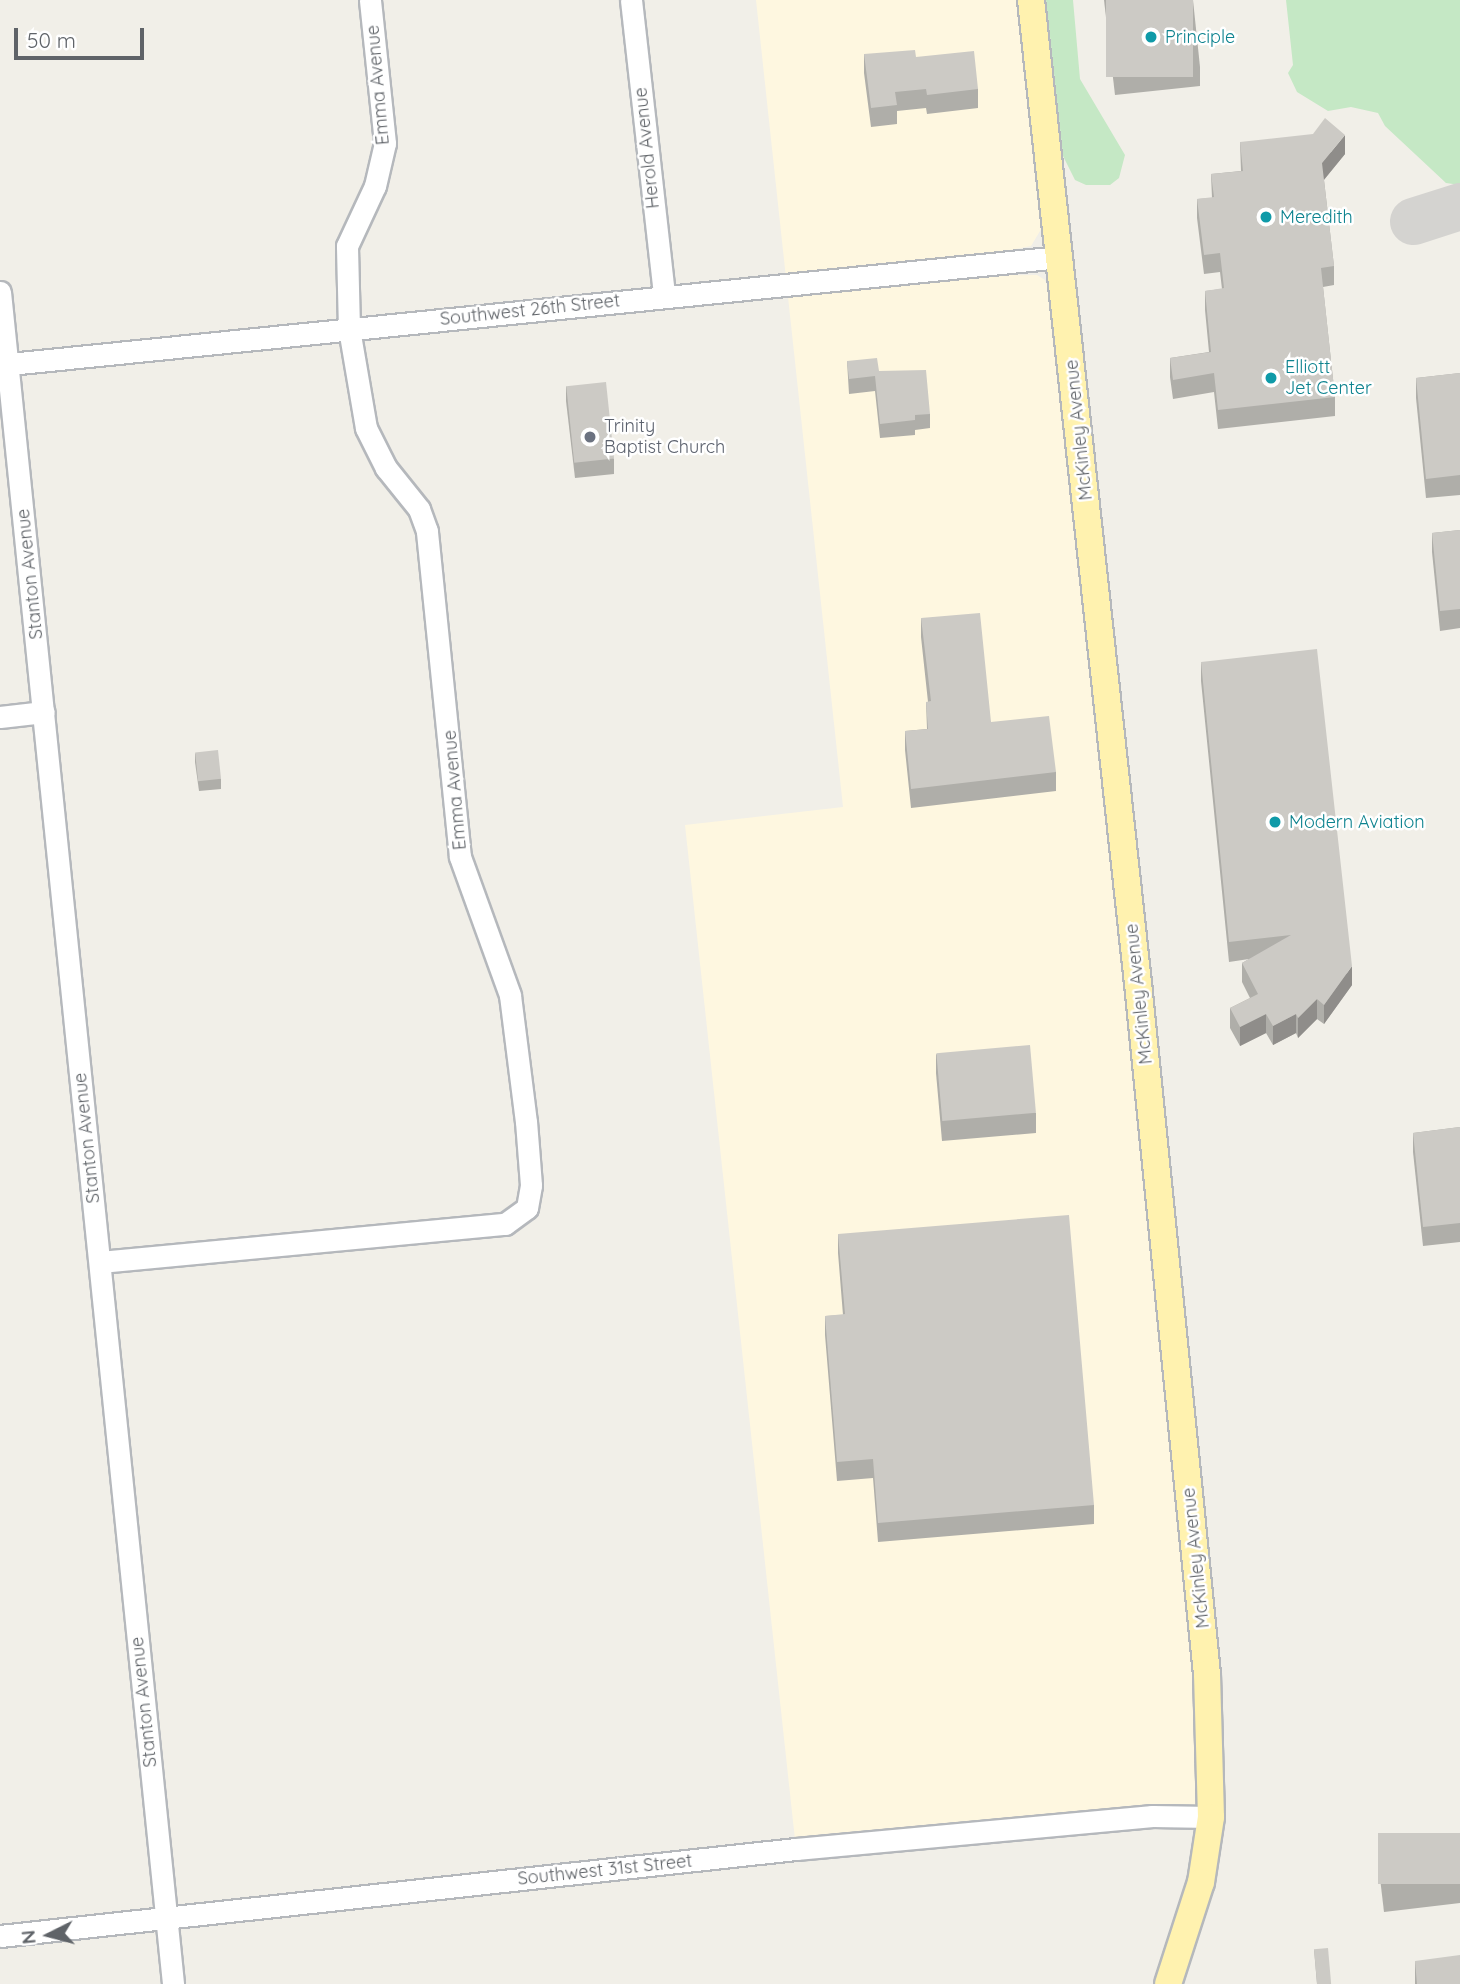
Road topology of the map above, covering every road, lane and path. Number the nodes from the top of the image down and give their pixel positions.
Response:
1 (370, 0) edge
2 (631, 0) edge
3 (1031, 0) edge
4 (1059, 257) junction
5 (0, 292) edge
6 (664, 296) junction
7 (349, 329) junction
8 (4, 365) edge
9 (44, 712) junction
10 (0, 717) edge
11 (100, 1262) junction
12 (1211, 1817) junction
13 (166, 1919) junction
14 (0, 1936) edge
15 (173, 1984) edge
16 (1168, 1984) edge

1 - 7 street, Emma Avenue
2 - 6 street, Herold Avenue
3 - 4 main road, McKinley Avenue
4 - 6 street, Southwest 26th Street
4 - 12 main road, McKinley Avenue
5 - 8 street, Stanton Avenue
6 - 7 street, Southwest 26th Street
7 - 8 street, Southwest 26th Street
7 - 11 street, Emma Avenue
8 - 9 street, Stanton Avenue
9 - 10 street
9 - 11 street, Stanton Avenue
11 - 13 street, Stanton Avenue
12 - 13 street, Southwest 31st Street
12 - 16 main road, McKinley Avenue
13 - 14 street, Southwest 31st Street
13 - 15 street, Stanton Avenue

